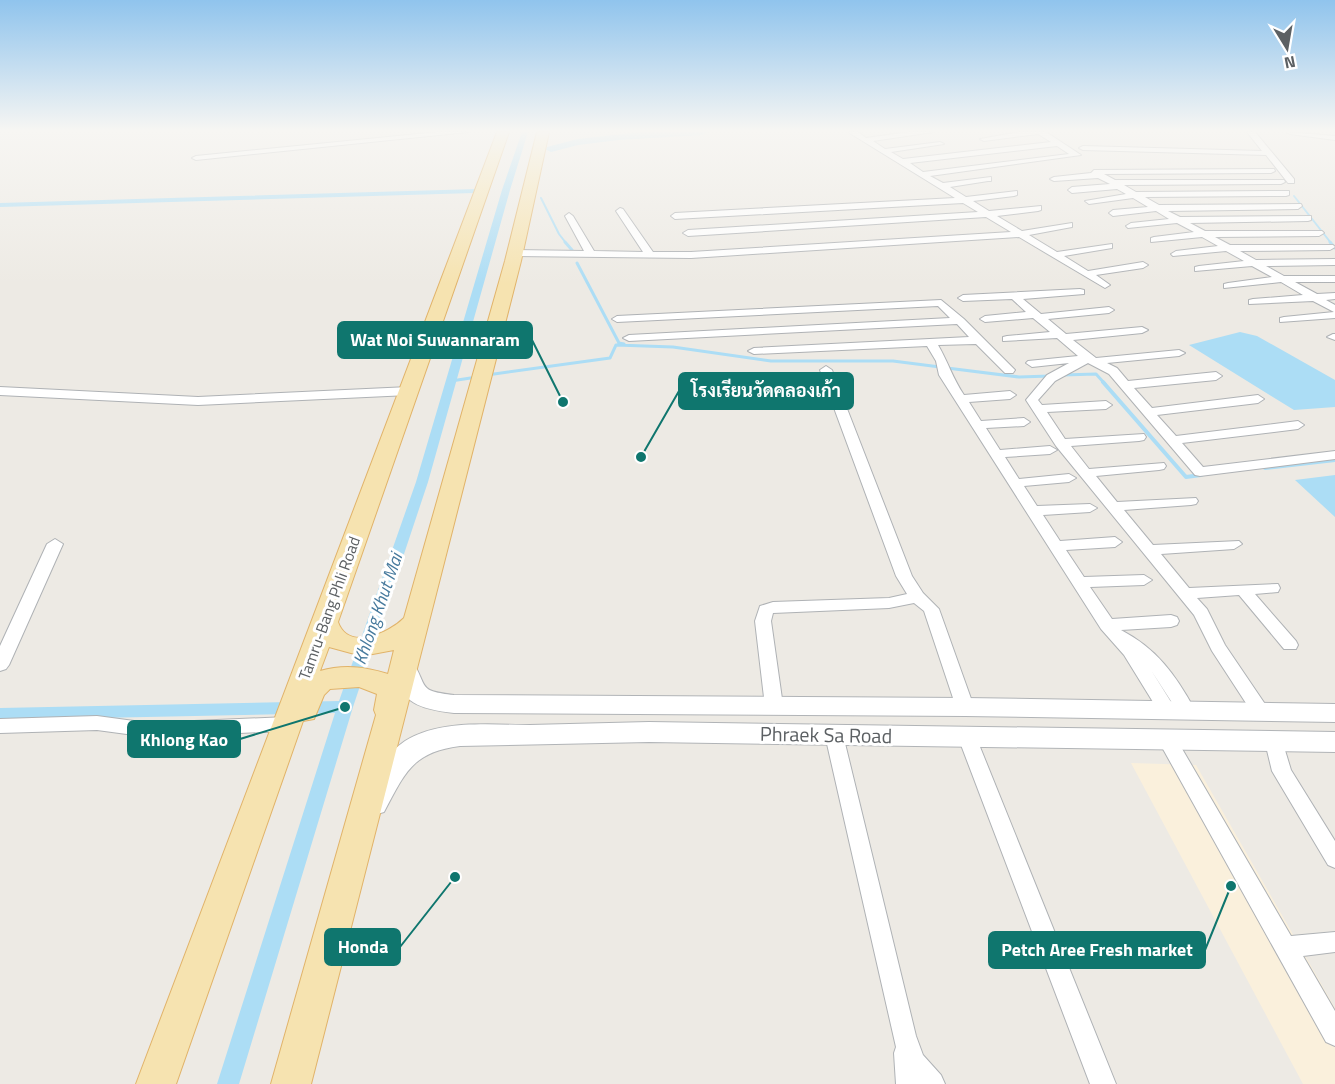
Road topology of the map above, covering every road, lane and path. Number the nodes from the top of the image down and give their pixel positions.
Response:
1 (485, 183) edge
2 (531, 183) edge
3 (937, 183) edge
4 (968, 183) edge
5 (1114, 183) edge
6 (1233, 183) edge
7 (1117, 184) junction
8 (942, 186) junction
9 (1072, 190) dead end
10 (1014, 193) dead end
11 (1286, 193) dead end
12 (1135, 195) junction
13 (964, 200) junction
14 (1089, 201) dead end
15 (1298, 206) dead end
16 (1038, 208) dead end
17 (1160, 208) junction
18 (620, 211) dead end
19 (1113, 213) dead end
20 (988, 214) junction
21 (568, 216) dead end
22 (1308, 218) dead end
23 (1180, 220) junction
24 (1070, 225) dead end
25 (1131, 226) dead end
26 (1319, 232) dead end
27 (688, 233) junction
28 (1020, 234) junction
29 (1204, 234) junction
30 (1154, 240) dead end
31 (1109, 246) dead end
32 (1330, 247) dead end
33 (1228, 248) junction
34 (589, 252) junction
35 (649, 252) junction
36 (704, 252) junction
37 (515, 253) junction
38 (1176, 254) dead end
39 (1055, 255) junction
40 (1335, 262) edge
41 (1254, 263) junction
42 (1143, 265) dead end
43 (1199, 269) dead end
44 (1087, 274) junction
45 (1283, 279) junction
46 (1335, 279) edge
47 (1105, 285) dead end
48 (1228, 286) dead end
49 (1080, 292) dead end
50 (1014, 296) junction
51 (1314, 296) junction
52 (1335, 296) edge
53 (963, 298) dead end
54 (1253, 302) dead end
55 (1335, 309) edge
56 (1109, 310) dead end
57 (785, 311) junction
58 (1038, 315) junction
59 (1335, 315) edge
60 (617, 319) dead end
61 (985, 319) dead end
62 (1284, 320) dead end
63 (960, 321) junction
64 (795, 330) junction
65 (1142, 330) dead end
66 (1062, 336) junction
67 (629, 338) dead end
68 (1007, 339) dead end
69 (979, 340) junction
70 (931, 343) junction
71 (805, 349) junction
72 (754, 351) dead end
73 (1179, 353) dead end
74 (1092, 360) junction
75 (1032, 363) dead end
76 (825, 370) dead end
77 (1009, 370) dead end
78 (1216, 376) dead end
79 (1126, 385) junction
80 (0, 391) edge
81 (409, 391) junction
82 (1010, 395) dead end
83 (961, 399) junction
84 (1257, 399) dead end
85 (1106, 405) dead end
86 (1038, 409) junction
87 (1149, 412) junction
88 (1024, 422) dead end
89 (978, 425) junction
90 (1298, 425) dead end
91 (1138, 437) dead end
92 (1173, 440) junction
93 (1056, 447) junction
94 (997, 454) junction
95 (1335, 455) edge
96 (1159, 466) dead end
97 (1087, 473) junction
98 (1069, 478) dead end
99 (1016, 483) junction
100 (1191, 501) dead end
101 (1114, 506) junction
102 (1090, 508) dead end
103 (1034, 511) junction
104 (1115, 542) dead end
105 (55, 544) dead end
106 (1234, 544) dead end
107 (1057, 546) junction
108 (1149, 550) junction
109 (1144, 580) dead end
110 (1081, 582) junction
111 (1272, 588) dead end
112 (1243, 590) junction
113 (1185, 594) junction
114 (917, 597) junction
115 (324, 621) junction
116 (1171, 621) dead end
117 (1110, 629) junction
118 (1290, 645) dead end
119 (394, 663) junction
120 (0, 665) edge
121 (302, 705) junction
122 (468, 705) junction
123 (774, 706) junction
124 (965, 707) junction
125 (1177, 710) junction
126 (1262, 712) junction
127 (1335, 713) edge
128 (0, 726) edge
129 (834, 735) junction
130 (460, 736) junction
131 (967, 737) junction
132 (1167, 740) junction
133 (1274, 742) junction
134 (1335, 742) edge
135 (361, 826) junction
136 (1335, 859) edge
137 (351, 861) junction
138 (1335, 942) edge
139 (1284, 947) junction
140 (1335, 1034) edge
141 (904, 1036) junction
142 (156, 1084) edge
143 (291, 1084) edge
144 (909, 1084) edge
145 (932, 1084) edge
146 (1103, 1084) edge

1 - 81 main road, Tamru-Bang Phli Road
2 - 37 main road
3 - 8 street
4 - 8 street
5 - 7 street
6 - 7 street
7 - 9 street
7 - 12 street
8 - 13 street
10 - 13 street
11 - 12 street
12 - 14 street
12 - 17 street
13 - 20 street
13 - 27 street
15 - 17 street
16 - 20 street
17 - 19 street
17 - 23 street
18 - 35 street
20 - 27 street
20 - 28 street
21 - 34 street
22 - 23 street
23 - 25 street
23 - 29 street
24 - 28 street
26 - 29 street
27 - 36 street
28 - 36 street
28 - 39 street
29 - 30 street
29 - 33 street
31 - 39 street
32 - 33 street
33 - 38 street
33 - 41 street
34 - 35 street
34 - 37 street
35 - 36 street
37 - 119 main road
39 - 44 street
40 - 41 street
41 - 43 street
41 - 45 street
42 - 44 street
44 - 47 street
45 - 46 street
45 - 48 street
45 - 51 street
49 - 50 street
50 - 53 street
50 - 58 street
51 - 52 street
51 - 54 street
51 - 55 street
56 - 58 street
57 - 60 street
57 - 63 street
57 - 64 street
58 - 61 street
58 - 66 street
59 - 62 street
63 - 64 street
63 - 69 street
64 - 67 street
64 - 71 street
65 - 66 street
66 - 68 street
66 - 74 street
69 - 70 street
69 - 77 street
70 - 71 street
70 - 83 street
71 - 72 street
73 - 74 street
74 - 75 street
74 - 79 street
74 - 86 street
76 - 114 street
78 - 79 street
79 - 87 street
80 - 81 street
81 - 115 main road, Tamru-Bang Phli Road
82 - 83 street
83 - 89 street
84 - 87 street
85 - 86 street
86 - 93 street
87 - 92 street
88 - 89 street
89 - 94 street
90 - 92 street
91 - 93 street
92 - 95 street
93 - 94 street
93 - 97 street
94 - 99 street
96 - 97 street
97 - 101 street
98 - 99 street
99 - 103 street
100 - 101 street
101 - 108 street
102 - 103 street
103 - 107 street
104 - 107 street
105 - 120 street
106 - 108 street
107 - 110 street
108 - 113 street
109 - 110 street
110 - 117 street
111 - 112 street
112 - 113 street
112 - 118 street
113 - 126 street
114 - 123 street
114 - 124 street
115 - 119 main road
115 - 121 main road, Tamru-Bang Phli Road
116 - 117 street
117 - 125 street
119 - 121 main road
119 - 122 main road, Phraek Sa Road
119 - 135 main road
119 - 137 main road
121 - 128 street
121 - 142 main road, Tamru-Bang Phli Road
122 - 123 main road, Phraek Sa Road
122 - 130 main road
123 - 124 main road, Phraek Sa Road
124 - 125 main road, Phraek Sa Road
125 - 126 main road, Phraek Sa Road
126 - 127 main road, Phraek Sa Road
129 - 130 main road, Phraek Sa Road
129 - 131 main road, Phraek Sa Road
129 - 141 street
130 - 135 main road, Phraek Sa Road
131 - 132 main road, Phraek Sa Road
131 - 146 street
132 - 133 main road, Phraek Sa Road
132 - 139 street
133 - 134 main road, Phraek Sa Road
133 - 136 street
135 - 137 main road
137 - 143 main road
138 - 139 street
139 - 140 street
141 - 144 street
141 - 145 street

